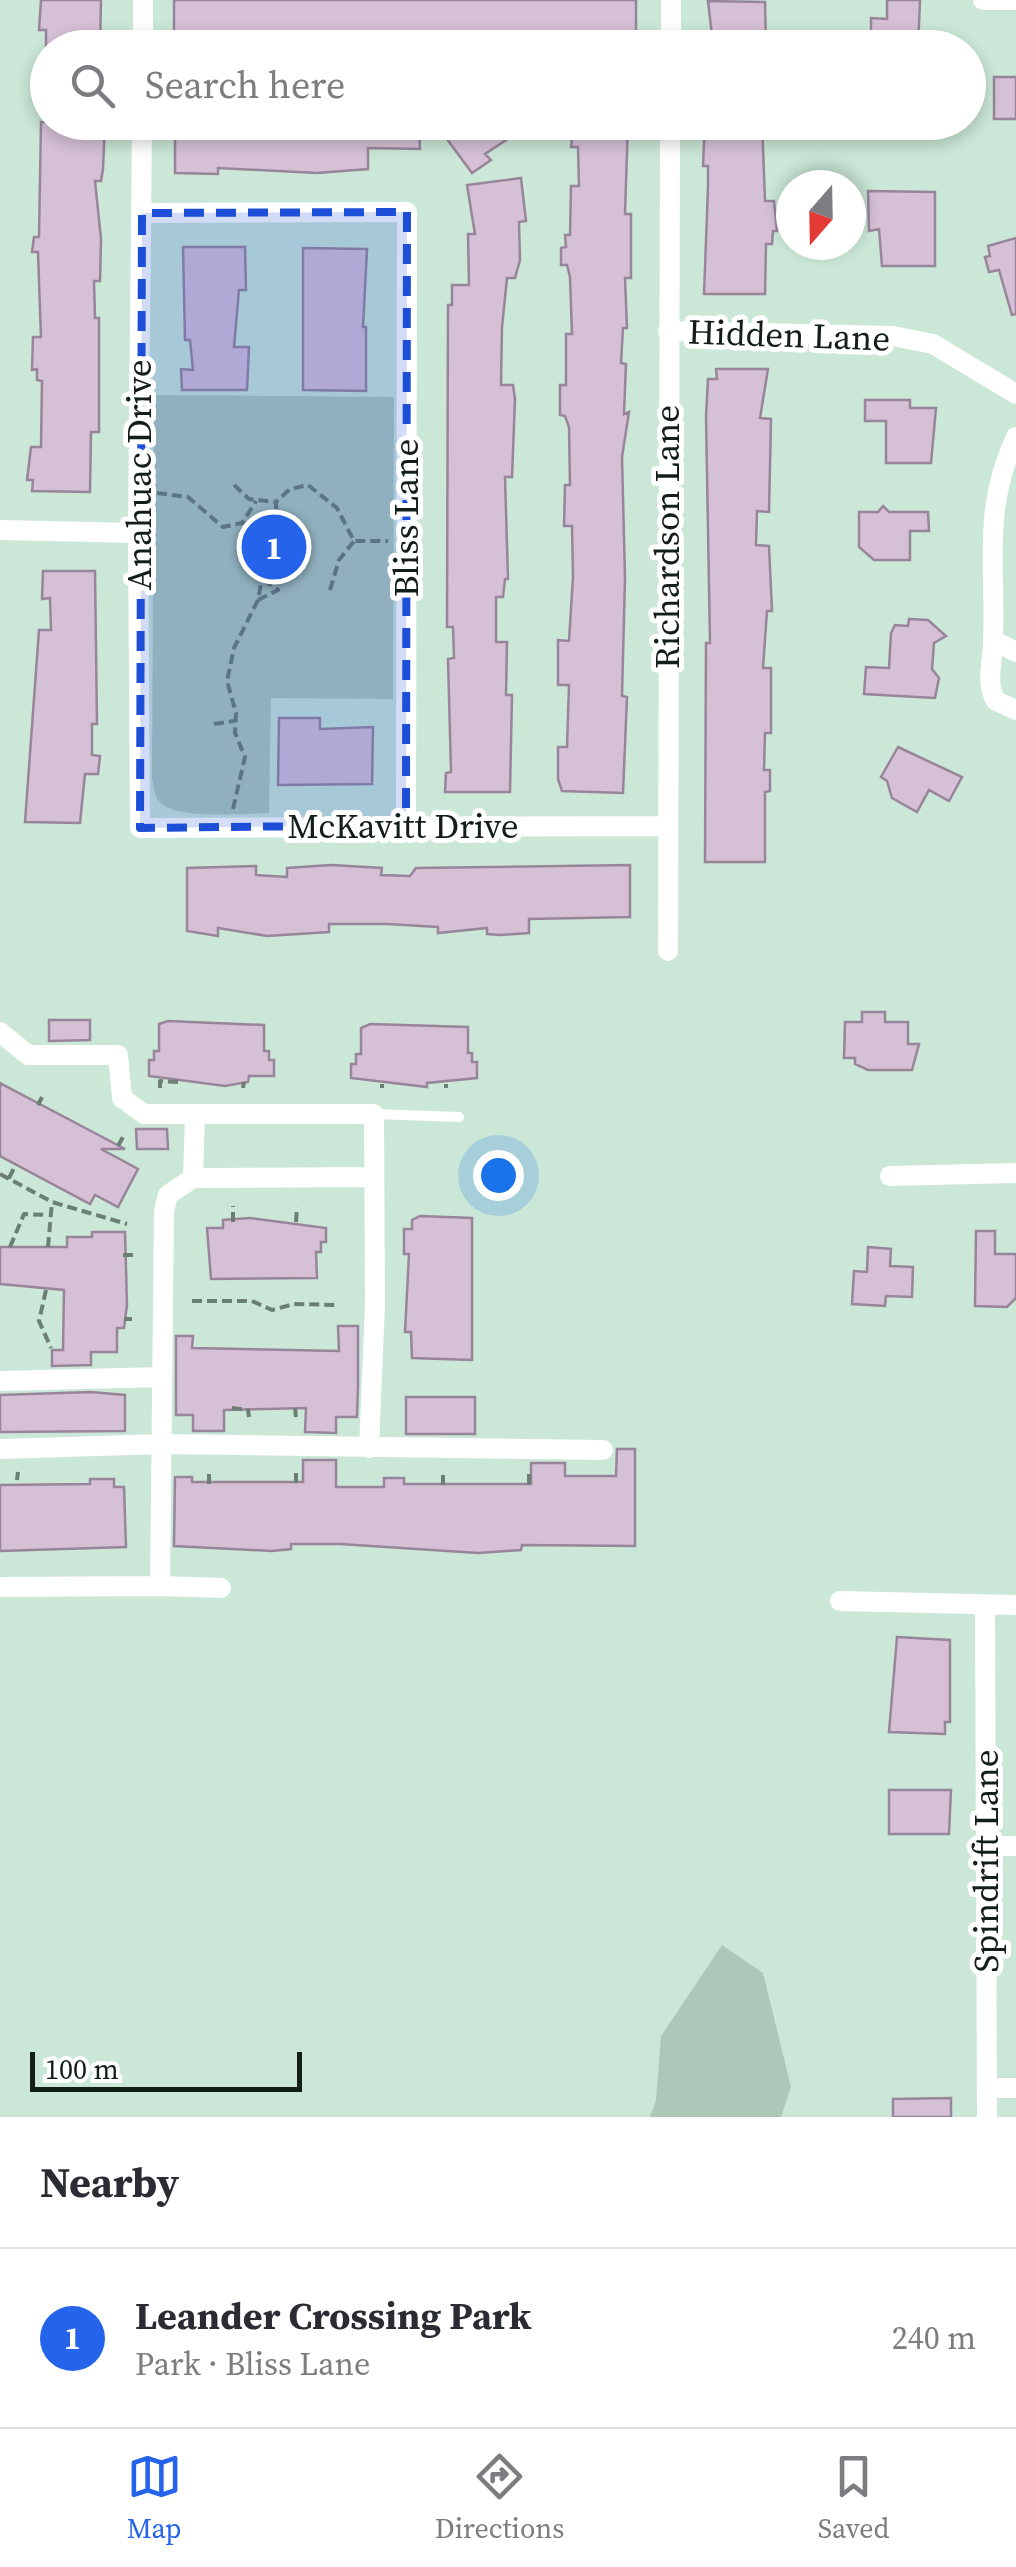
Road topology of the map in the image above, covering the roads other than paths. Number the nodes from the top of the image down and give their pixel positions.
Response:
1 (143, 0) edge
2 (671, 0) edge
3 (983, 0) edge
4 (1016, 0) edge
5 (143, 30) edge
6 (671, 30) edge
7 (142, 140) edge
8 (670, 140) edge
9 (142, 213) junction
10 (668, 331) junction
11 (1016, 394) edge
12 (1016, 436) edge
13 (0, 530) edge
14 (138, 534) junction
15 (993, 640) junction
16 (1016, 652) edge
17 (1016, 710) edge
18 (406, 825) junction
19 (666, 826) junction
20 (140, 828) joint
21 (668, 951) dead end
22 (0, 1032) edge
23 (194, 1114) junction
24 (374, 1114) junction
25 (459, 1116) dead end
26 (1016, 1173) edge
27 (890, 1176) dead end
28 (374, 1177) junction
29 (193, 1178) junction
30 (162, 1377) junction
31 (0, 1381) edge
32 (162, 1444) junction
33 (369, 1448) junction
34 (0, 1449) edge
35 (604, 1450) dead end
36 (0, 1586) edge
37 (160, 1586) junction
38 (221, 1588) dead end
39 (840, 1601) dead end
40 (985, 1605) junction
41 (1016, 1605) edge
42 (986, 1846) junction
43 (1016, 1846) edge
44 (987, 2088) junction
45 (1016, 2088) edge
46 (987, 2117) edge

1 - 5 street
2 - 6 street
3 - 4 street
7 - 9 street, Anahuac Drive
8 - 10 street, Richardson Lane
9 - 14 street, Anahuac Drive
9 - 18 street, Bliss Lane
10 - 11 street, Hidden Lane
10 - 19 street, Richardson Lane
12 - 15 street
13 - 14 street
14 - 20 street, Anahuac Drive
15 - 16 street
15 - 17 street
18 - 19 street, McKavitt Drive
18 - 20 street, McKavitt Drive
19 - 21 street, Richardson Lane
22 - 23 street
23 - 24 street
23 - 29 street
24 - 25 lane
24 - 28 street
26 - 27 street
28 - 29 street
28 - 33 street
29 - 30 street
30 - 31 street
30 - 32 street
32 - 33 street
32 - 34 street
32 - 37 street
33 - 35 street
36 - 37 street
37 - 38 street
39 - 40 street
40 - 41 street
40 - 42 street, Spindrift Lane
42 - 43 street
42 - 44 street, Spindrift Lane
44 - 45 street
44 - 46 street, Spindrift Lane

